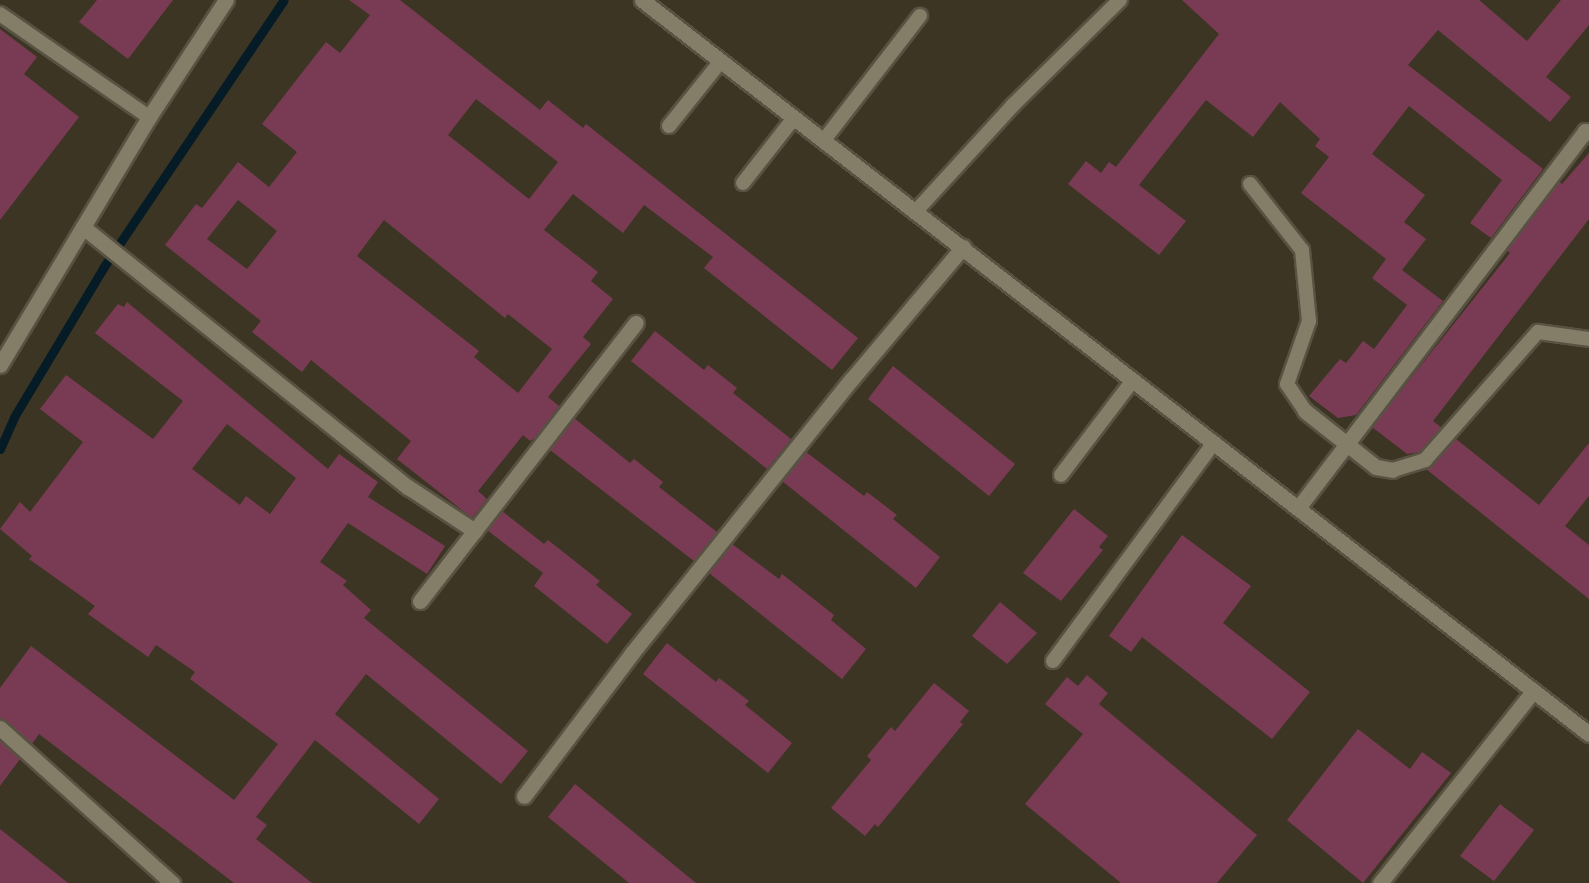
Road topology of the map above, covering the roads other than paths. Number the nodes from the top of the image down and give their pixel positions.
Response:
1 (226, 0) edge
2 (642, 0) edge
3 (1120, 0) edge
4 (0, 14) edge
5 (921, 16) dead end
6 (722, 62) junction
7 (149, 117) junction
8 (794, 118) junction
9 (669, 126) dead end
10 (1588, 130) edge
11 (824, 140) junction
12 (743, 183) dead end
13 (1250, 184) dead end
14 (916, 211) junction
15 (83, 227) junction
16 (963, 247) junction
17 (636, 323) dead end
18 (1589, 339) edge
19 (0, 365) edge
20 (1133, 380) junction
21 (1305, 411) joint
22 (1214, 443) junction
23 (1346, 446) junction
24 (1393, 470) joint
25 (1061, 475) dead end
26 (1298, 508) junction
27 (475, 531) junction
28 (420, 601) dead end
29 (1053, 661) dead end
30 (1533, 690) junction
31 (0, 728) edge
32 (1589, 734) edge
33 (524, 796) dead end
34 (172, 883) edge
35 (1380, 883) edge

1 - 7 street
2 - 6 street
3 - 14 lane
4 - 7 lane
5 - 11 lane
6 - 8 street
6 - 9 lane
7 - 15 street
8 - 11 street
8 - 12 lane
10 - 23 street
11 - 14 street
13 - 21 lane
14 - 16 street
15 - 19 street
15 - 27 street
16 - 20 street
16 - 33 street
17 - 27 street
18 - 24 lane
20 - 22 street
20 - 25 lane
21 - 23 street
22 - 26 street
22 - 29 lane
23 - 24 street
23 - 26 street
26 - 30 street
27 - 28 street
30 - 32 street
30 - 35 street
31 - 34 street

